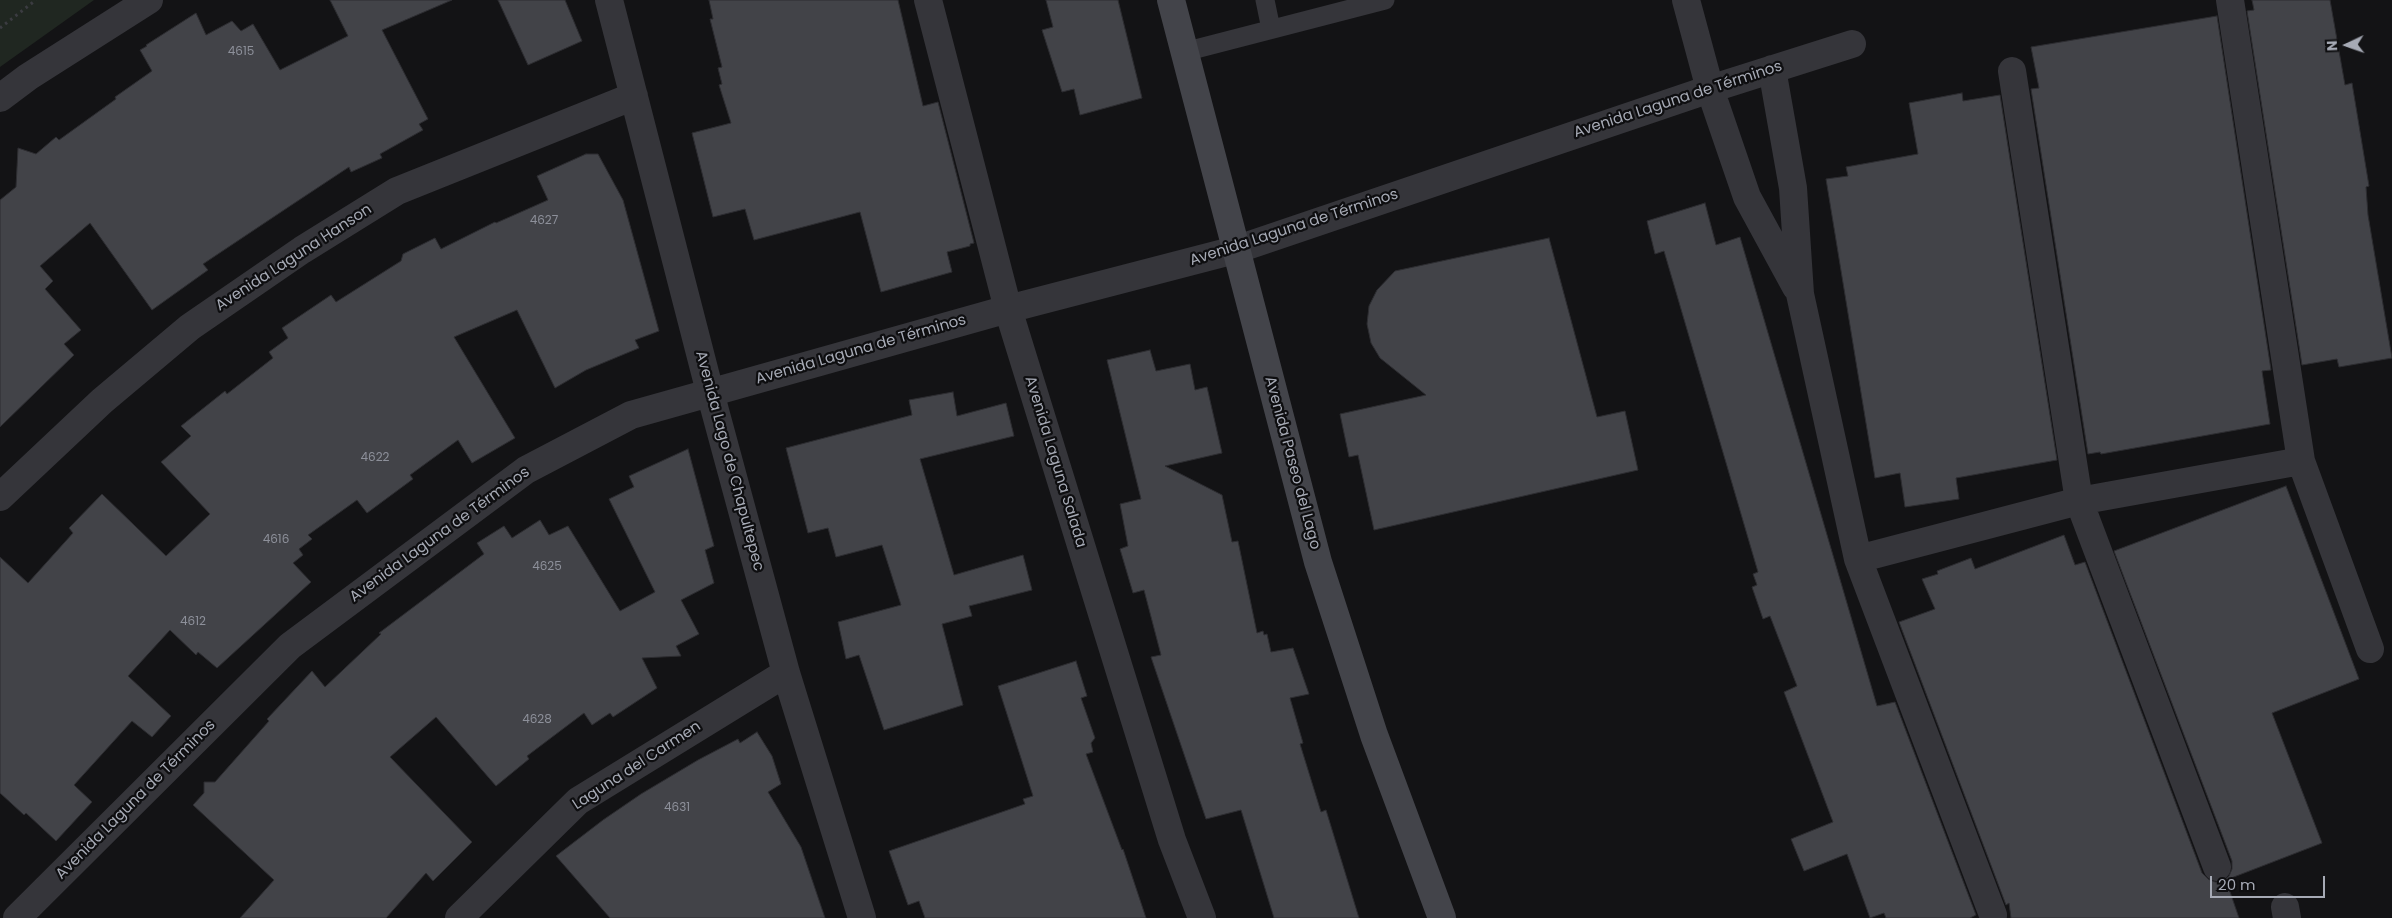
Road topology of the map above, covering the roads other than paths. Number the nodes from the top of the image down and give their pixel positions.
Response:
1 (149, 0) edge
2 (609, 0) edge
3 (928, 0) edge
4 (1171, 0) edge
5 (1265, 0) edge
6 (1385, 0) edge
7 (1686, 0) edge
8 (2230, 0) edge
9 (1271, 29) junction
10 (1852, 44) dead end
11 (1184, 52) junction
12 (1772, 69) junction
13 (2012, 71) dead end
14 (1710, 89) junction
15 (634, 96) junction
16 (0, 98) edge
17 (1235, 250) junction
18 (1800, 294) junction
19 (1008, 309) junction
20 (710, 392) junction
21 (2302, 461) junction
22 (0, 497) edge
23 (2079, 501) junction
24 (1858, 559) junction
25 (2370, 649) dead end
26 (786, 673) junction
27 (2217, 867) dead end
28 (1993, 915) dead end
29 (17, 918) edge
30 (459, 918) edge
31 (862, 918) edge
32 (1202, 918) edge
33 (1442, 918) edge

1 - 16 street
2 - 15 street, Avenida Lago de Chapultepec
3 - 19 street, Avenida Laguna Salada
4 - 11 main road, Avenida Paseo del Lago
5 - 9 lane
6 - 9 lane
7 - 14 street
8 - 21 street
9 - 11 lane
10 - 12 street, Avenida Laguna de Términos
11 - 17 main road, Avenida Paseo del Lago
12 - 14 street, Avenida Laguna de Términos
12 - 18 street
13 - 23 street
14 - 17 street, Avenida Laguna de Términos
14 - 18 street
15 - 20 street, Avenida Lago de Chapultepec
15 - 22 street, Avenida Laguna Hanson
17 - 19 street, Avenida Laguna de Términos
17 - 33 main road, Avenida Paseo del Lago
18 - 24 street
19 - 20 street, Avenida Laguna de Términos
19 - 32 street, Avenida Laguna Salada
20 - 26 street, Avenida Lago de Chapultepec
20 - 29 street, Avenida Laguna de Términos
21 - 23 street
21 - 25 street
23 - 24 street
23 - 27 street
24 - 28 street
26 - 30 street, Laguna del Carmen
26 - 31 street, Avenida Lago de Chapultepec

